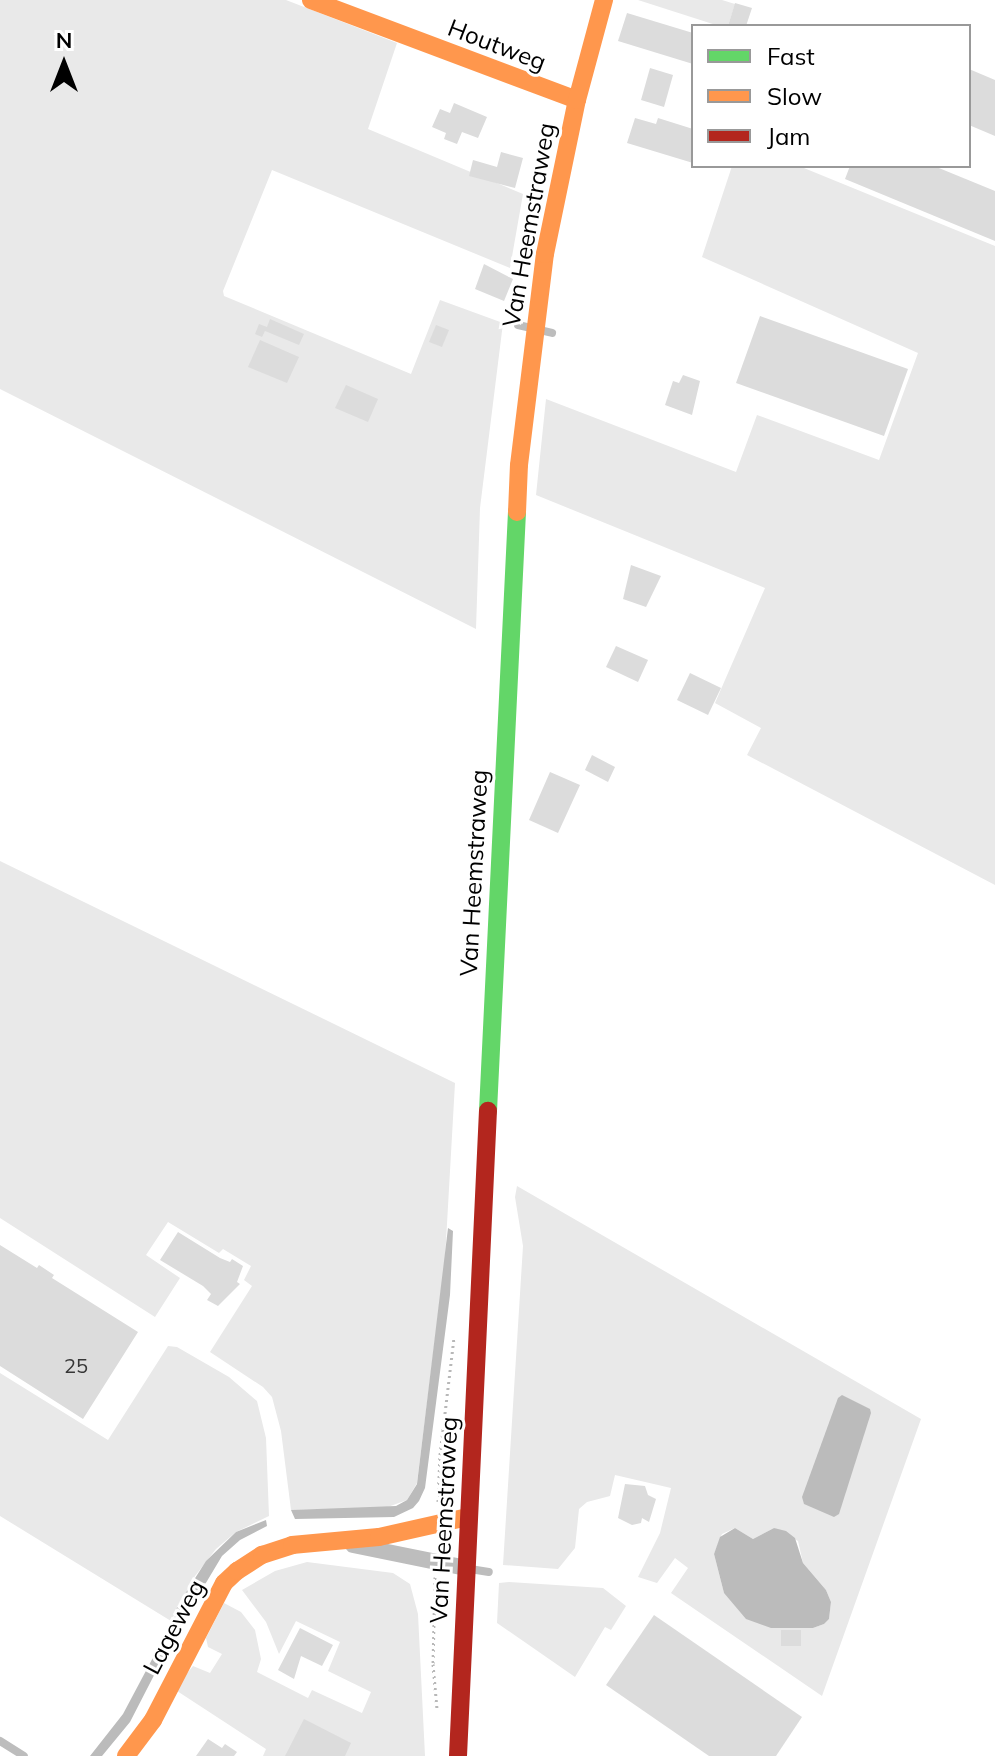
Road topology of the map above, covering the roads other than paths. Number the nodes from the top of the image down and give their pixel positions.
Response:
1 (311, 0) edge
2 (604, 0) edge
3 (577, 100) junction
4 (468, 1517) junction
5 (336, 1541) junction
6 (466, 1568) junction
7 (489, 1572) dead end
8 (0, 1741) edge
9 (24, 1756) edge
10 (126, 1756) edge
11 (458, 1756) edge

1 - 3 main road, Houtweg
2 - 3 main road, Van Heemstraweg
3 - 4 main road, Van Heemstraweg
4 - 5 main road, Lageweg
4 - 6 main road, Van Heemstraweg
5 - 6 street, Lageweg
5 - 10 main road, Lageweg
6 - 7 lane
6 - 11 main road, Van Heemstraweg
8 - 9 lane

